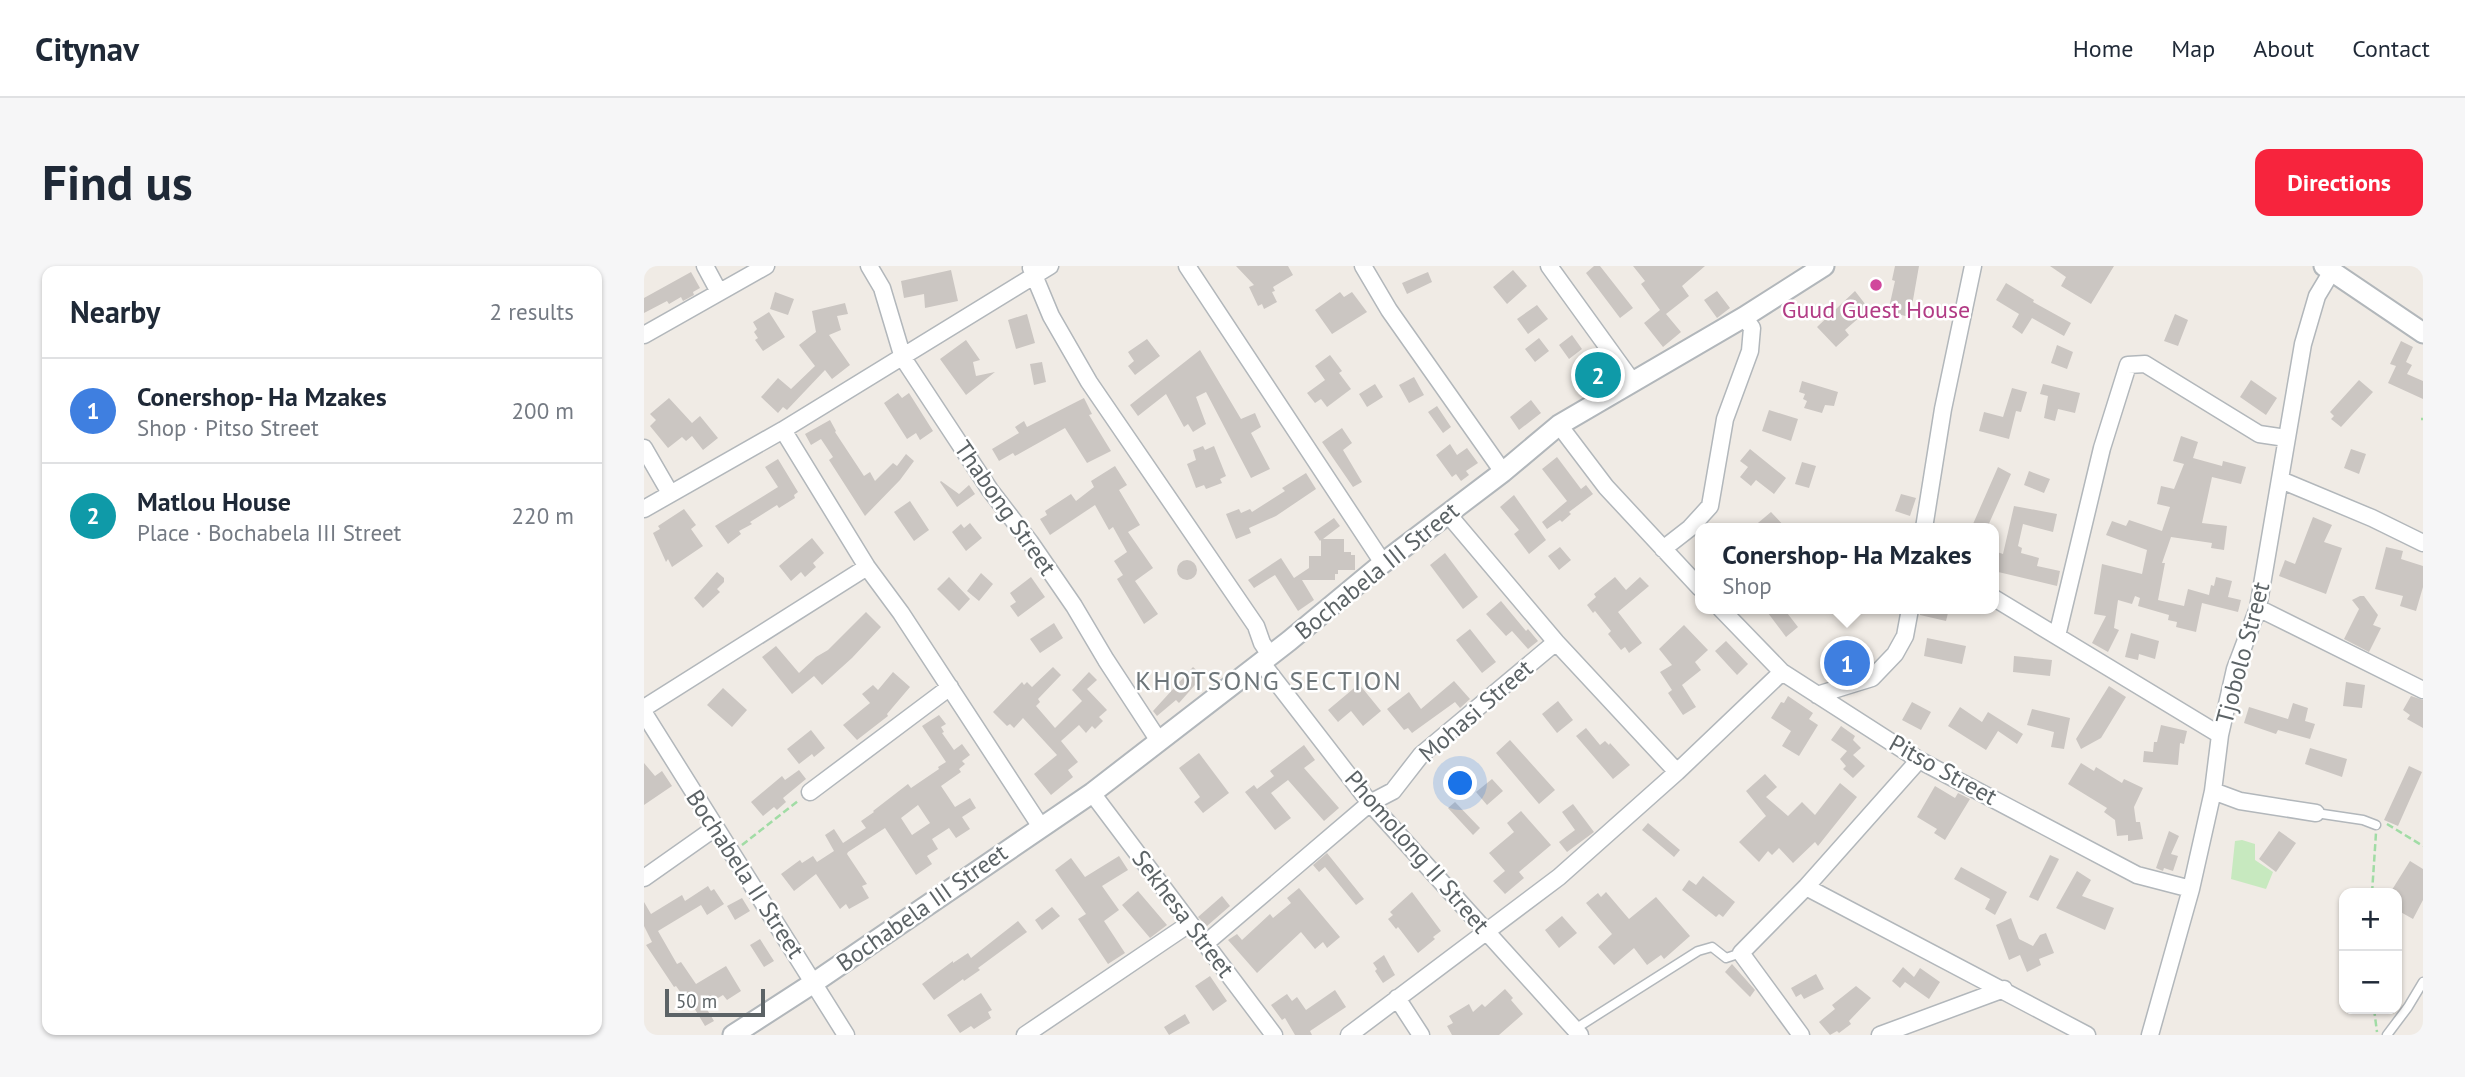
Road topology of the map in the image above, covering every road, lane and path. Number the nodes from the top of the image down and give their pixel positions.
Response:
1 (705, 266) edge
2 (766, 266) edge
3 (869, 266) edge
4 (1050, 266) edge
5 (1187, 266) edge
6 (1363, 266) edge
7 (1549, 266) edge
8 (1824, 266) edge
9 (1973, 266) edge
10 (2328, 269) edge
11 (1032, 271) edge
12 (719, 292) junction
13 (1744, 317) junction
14 (2423, 333) edge
15 (644, 335) edge
16 (903, 358) junction
17 (1632, 381) junction
18 (1559, 425) junction
19 (783, 430) junction
20 (2286, 438) junction
21 (644, 448) edge
22 (1503, 472) junction
23 (2281, 480) junction
24 (670, 493) junction
25 (644, 509) edge
26 (1447, 513) junction
27 (1925, 523) edge
28 (2423, 543) edge
29 (1663, 549) junction
30 (1383, 563) junction
31 (867, 567) junction
32 (1695, 582) edge
33 (1999, 601) edge
34 (2258, 608) junction
35 (1726, 614) edge
36 (1909, 614) edge
37 (2057, 636) junction
38 (1556, 642) junction
39 (1266, 659) junction
40 (1782, 672) junction
41 (950, 687) junction
42 (2423, 690) edge
43 (1817, 695) junction
44 (644, 710) edge
45 (2220, 735) junction
46 (1159, 741) junction
47 (1919, 760) junction
48 (1677, 772) junction
49 (2213, 791) junction
50 (810, 792) joint
51 (1092, 793) junction
52 (1370, 803) junction
53 (2316, 813) joint
54 (2376, 825) junction
55 (1041, 827) junction
56 (715, 828) junction
57 (2423, 846) edge
58 (732, 853) junction
59 (644, 878) edge
60 (1807, 887) junction
61 (2372, 888) edge
62 (2191, 889) junction
63 (1189, 924) junction
64 (1486, 932) junction
65 (1206, 943) junction
66 (1741, 953) junction
67 (815, 982) junction
68 (2423, 982) edge
69 (2004, 989) junction
70 (1397, 999) junction
71 (2375, 1014) edge
72 (1577, 1032) edge
73 (733, 1035) edge
74 (846, 1035) edge
75 (1025, 1035) edge
76 (1274, 1035) edge
77 (1349, 1035) edge
78 (1421, 1035) edge
79 (1801, 1035) edge
80 (1880, 1035) edge
81 (2088, 1035) edge
82 (2150, 1035) edge
83 (2378, 1035) edge
84 (2387, 1035) edge

1 - 12 street
2 - 12 street
3 - 16 street, Thabong Street
4 - 11 street
5 - 30 street
6 - 22 street
7 - 17 street
8 - 13 street, Bochabela III Street
9 - 27 street
10 - 14 street
10 - 20 street, Tjobolo Street
11 - 16 street
11 - 39 street, Phomolong II Street
12 - 15 street
13 - 17 street, Bochabela III Street
13 - 29 street
16 - 19 street
16 - 46 street, Thabong Street
17 - 18 street, Bochabela III Street
18 - 22 street, Bochabela III Street
18 - 29 street
19 - 24 street
19 - 31 street
20 - 23 street, Tjobolo Street
20 - 37 street
21 - 24 street
22 - 26 street, Bochabela III Street
23 - 28 street
23 - 34 street, Tjobolo Street
24 - 25 street
26 - 30 street, Bochabela III Street
26 - 38 street
29 - 32 street
30 - 39 street, Bochabela III Street
31 - 41 street
31 - 44 street
33 - 37 street
34 - 42 street
34 - 45 street, Tjobolo Street
35 - 40 street, Pitso Street
36 - 43 street
37 - 45 street
38 - 48 street
38 - 52 street, Mohasi Street
39 - 46 street, Bochabela III Street
39 - 52 street, Phomolong II Street
40 - 43 street, Pitso Street
40 - 48 street
41 - 50 street
41 - 55 street
43 - 47 street, Pitso Street
44 - 56 street, Bochabela II Street
45 - 49 street, Tjobolo Street
46 - 51 street, Bochabela III Street
47 - 60 street
47 - 62 street, Pitso Street
48 - 64 street
49 - 53 street
49 - 62 street, Tjobolo Street
50 - 58 path
51 - 55 street, Bochabela III Street
51 - 63 street, Sekhesa Street
52 - 64 street, Phomolong II Street
52 - 65 street, Mohasi Street
53 - 54 lane
54 - 57 path
54 - 61 path
55 - 67 street, Bochabela III Street
56 - 58 street, Bochabela II Street
56 - 59 street
58 - 67 street, Bochabela II Street
60 - 66 street
60 - 69 street
62 - 82 street, Tjobolo Street
63 - 65 street, Sekhesa Street
63 - 75 street
64 - 70 street
64 - 72 street, Phomolong II Street
65 - 76 street, Sekhesa Street
66 - 72 lane
66 - 79 street
67 - 73 street, Bochabela III Street
67 - 74 street, Bochabela II Street
68 - 84 lane
69 - 80 street
69 - 81 street
70 - 77 street
70 - 78 street
71 - 83 path

